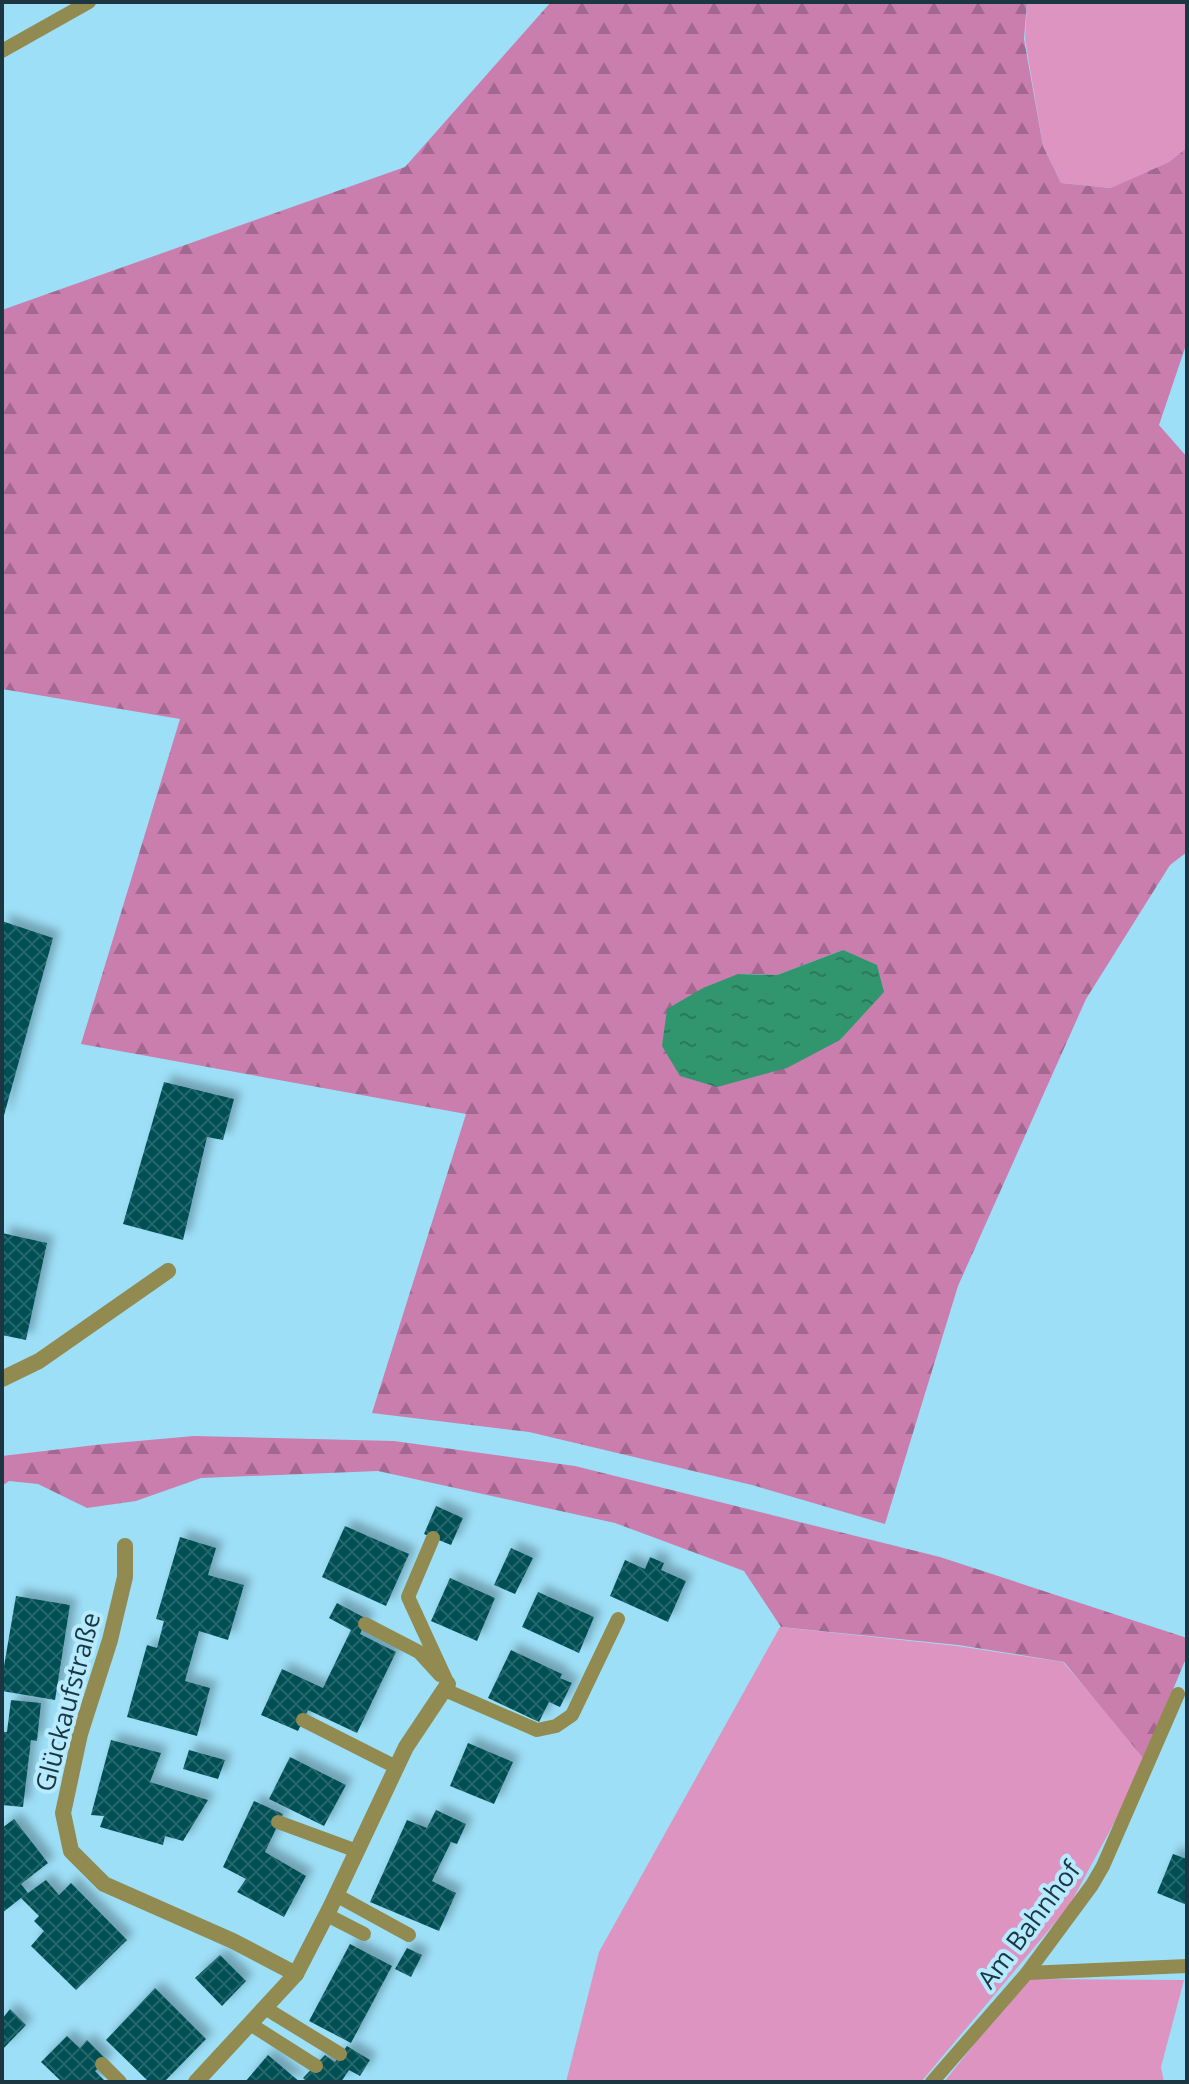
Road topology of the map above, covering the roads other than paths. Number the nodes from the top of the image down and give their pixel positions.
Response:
1 (89, 2) edge
2 (2, 51) edge
3 (168, 1271) dead end
4 (2, 1379) edge
5 (433, 1538) dead end
6 (125, 1546) dead end
7 (618, 1619) dead end
8 (365, 1624) dead end
9 (447, 1687) junction
10 (1178, 1694) dead end
11 (303, 1720) dead end
12 (396, 1767) junction
13 (278, 1822) dead end
14 (357, 1851) junction
15 (336, 1895) junction
16 (327, 1915) junction
17 (364, 1934) dead end
18 (409, 1935) dead end
19 (1187, 1966) edge
20 (1027, 1973) junction
21 (296, 1974) junction
22 (265, 2008) junction
23 (250, 2024) junction
24 (340, 2054) dead end
25 (102, 2064) dead end
26 (316, 2066) dead end
27 (120, 2082) edge
28 (196, 2082) edge
29 (932, 2082) edge

1 - 2 lane
3 - 4 street
5 - 9 lane
6 - 21 street, Glückaufstraße
7 - 9 lane
8 - 9 lane
9 - 12 street
10 - 20 lane, Am Bahnhof
11 - 12 lane
12 - 14 street
13 - 14 lane
14 - 15 street
15 - 16 street
15 - 18 lane
16 - 17 lane
16 - 21 street
19 - 20 lane
20 - 29 lane, Am Bahnhof
21 - 22 street
22 - 23 street
22 - 24 lane
23 - 26 lane
23 - 28 street
25 - 27 lane

